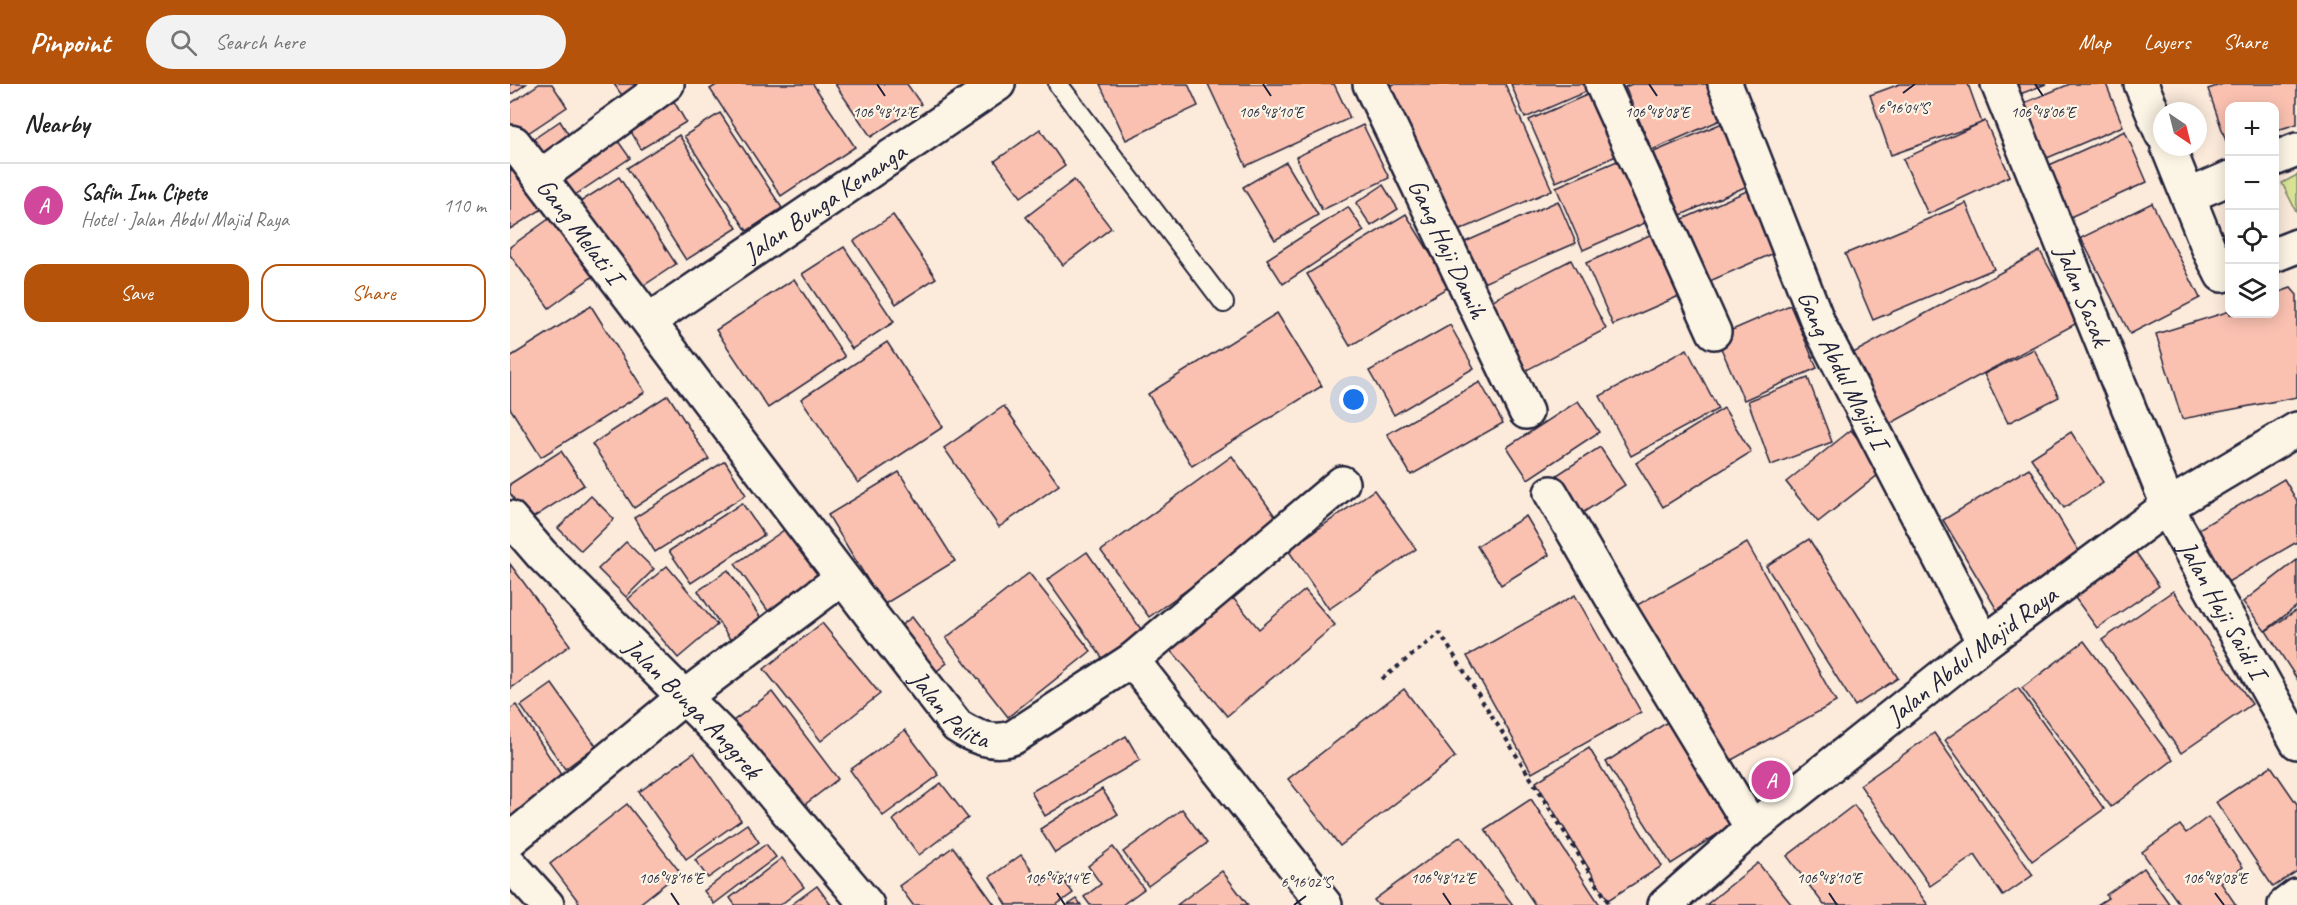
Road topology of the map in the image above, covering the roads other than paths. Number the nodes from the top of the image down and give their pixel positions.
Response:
1 (667, 84) edge
2 (998, 84) edge
3 (1058, 84) edge
4 (1370, 84) edge
5 (1602, 84) edge
6 (1725, 84) edge
7 (1998, 84) edge
8 (2141, 84) edge
9 (2153, 113) edge
10 (510, 142) edge
11 (2297, 150) edge
12 (2172, 156) edge
13 (2279, 157) edge
14 (540, 177) junction
15 (2225, 180) edge
16 (2188, 196) junction
17 (2297, 246) edge
18 (2279, 253) edge
19 (2225, 273) edge
20 (1224, 303) dead end
21 (649, 321) junction
22 (1714, 332) dead end
23 (1526, 412) dead end
24 (2297, 429) edge
25 (1342, 483) dead end
26 (1551, 493) dead end
27 (2168, 506) junction
28 (510, 518) edge
29 (842, 578) junction
30 (1984, 643) junction
31 (1132, 660) junction
32 (683, 698) junction
33 (2297, 742) edge
34 (1752, 828) junction
35 (510, 840) edge
36 (510, 864) edge
37 (2297, 896) edge
38 (547, 905) edge
39 (867, 905) edge
40 (1325, 905) edge
41 (1665, 905) edge
42 (2285, 905) edge

1 - 14 street
2 - 21 street, Jalan Bunga Kenanga
3 - 20 lane
4 - 23 street, Gang Haji Damih
5 - 22 street
6 - 30 street, Gang Abdul Majid I
7 - 27 street, Jalan Sasak
8 - 9 street
10 - 14 street, Gang Melati I
11 - 13 street
12 - 16 street
14 - 21 street, Gang Melati I
15 - 16 street
16 - 19 street
17 - 18 street
21 - 29 street, Jalan Pelita
24 - 27 street, Jalan Abdul Majid Raya
25 - 31 street, Jalan Pelita
26 - 34 street
27 - 30 street, Jalan Abdul Majid Raya
27 - 33 street, Jalan Haji Saidi I
28 - 32 street, Jalan Bunga Anggrek
29 - 31 street, Jalan Pelita
29 - 32 street
30 - 34 street, Jalan Abdul Majid Raya
31 - 40 street
32 - 35 street
32 - 39 street, Jalan Bunga Anggrek
34 - 41 street, Jalan Abdul Majid Raya
36 - 38 street
37 - 42 street

